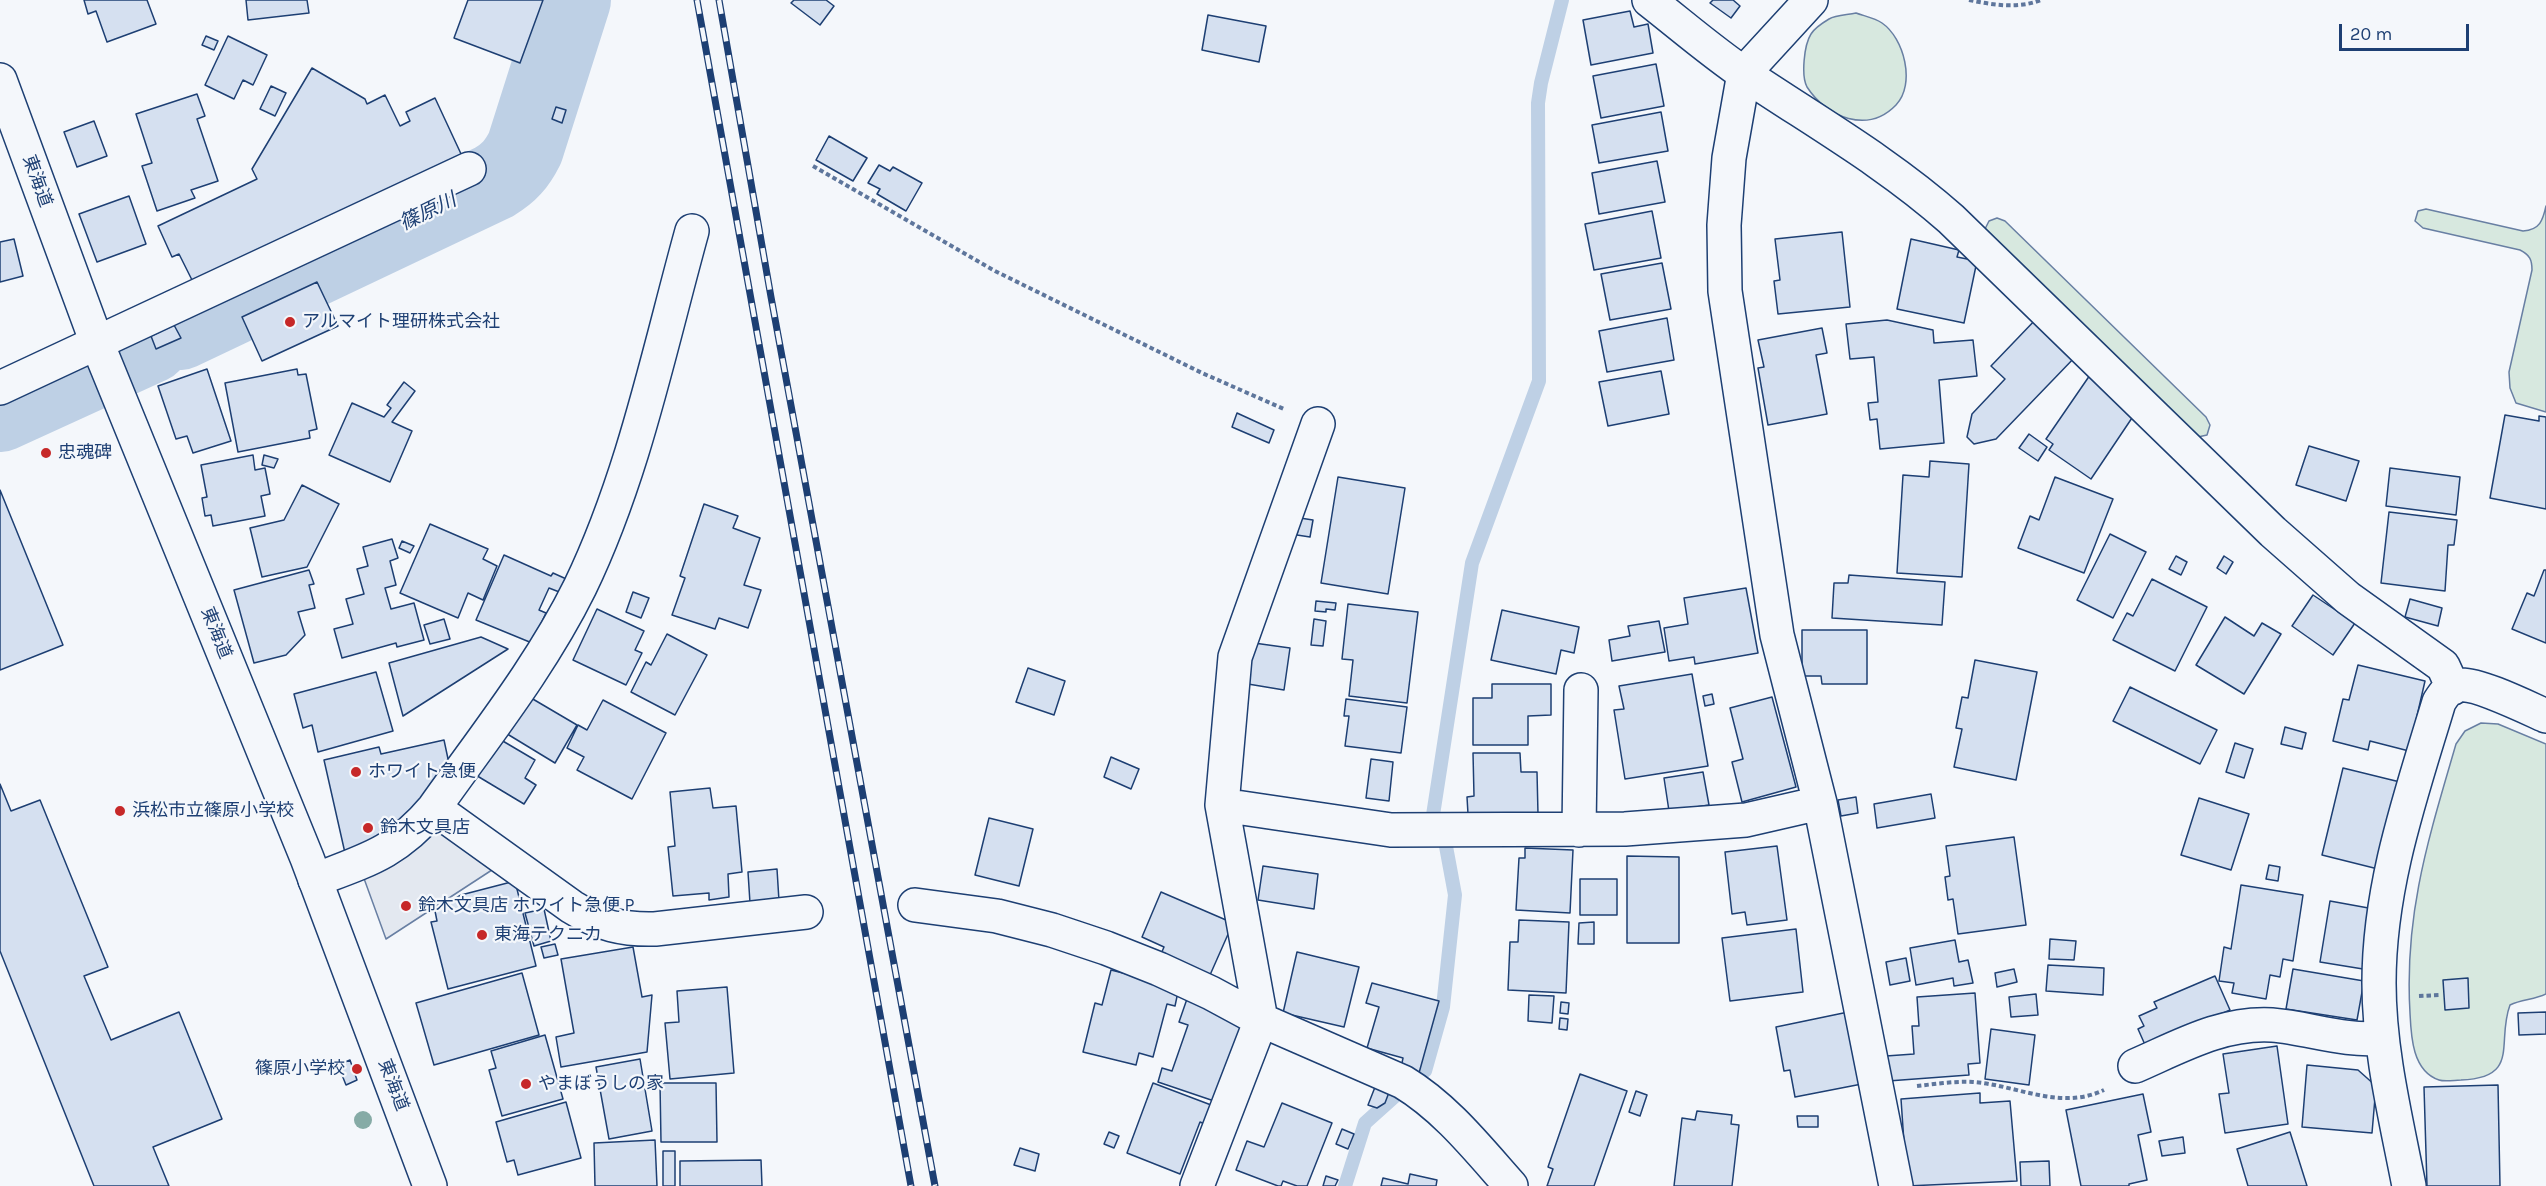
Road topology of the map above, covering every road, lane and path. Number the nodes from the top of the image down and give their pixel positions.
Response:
1 (1649, 0) edge
2 (1811, 0) edge
3 (1969, 0) edge
4 (2041, 0) edge
5 (1744, 74) junction
6 (0, 80) edge
7 (813, 166) dead end
8 (469, 169) dead end
9 (692, 231) dead end
10 (103, 357) junction
11 (0, 388) edge
12 (1318, 424) joint
13 (2453, 688) junction
14 (1581, 690) dead end
15 (2546, 716) edge
16 (1820, 803) junction
17 (1222, 805) junction
18 (434, 808) junction
19 (1579, 830) junction
20 (315, 880) junction
21 (915, 905) dead end
22 (806, 912) dead end
23 (2439, 995) dead end
24 (2408, 997) dead end
25 (1261, 1020) junction
26 (2382, 1038) junction
27 (2135, 1066) joint
28 (1877, 1088) junction
29 (430, 1186) edge
30 (1197, 1186) edge
31 (1511, 1186) edge
32 (1896, 1186) edge
33 (2409, 1186) edge

1 - 5 street
2 - 5 street
3 - 4 path
5 - 13 street
5 - 16 street
6 - 10 street, 東海道
7 - 12 path
8 - 10 street
9 - 18 street
10 - 11 street
10 - 20 street, 東海道
12 - 17 street
13 - 15 street
13 - 26 street
14 - 19 street
16 - 19 street
16 - 28 street
17 - 19 street
17 - 25 street
18 - 20 street
18 - 22 street
20 - 29 street, 東海道
21 - 25 street
23 - 24 path
25 - 30 street
25 - 31 street
26 - 27 street
26 - 33 street
27 - 28 path
28 - 32 street

